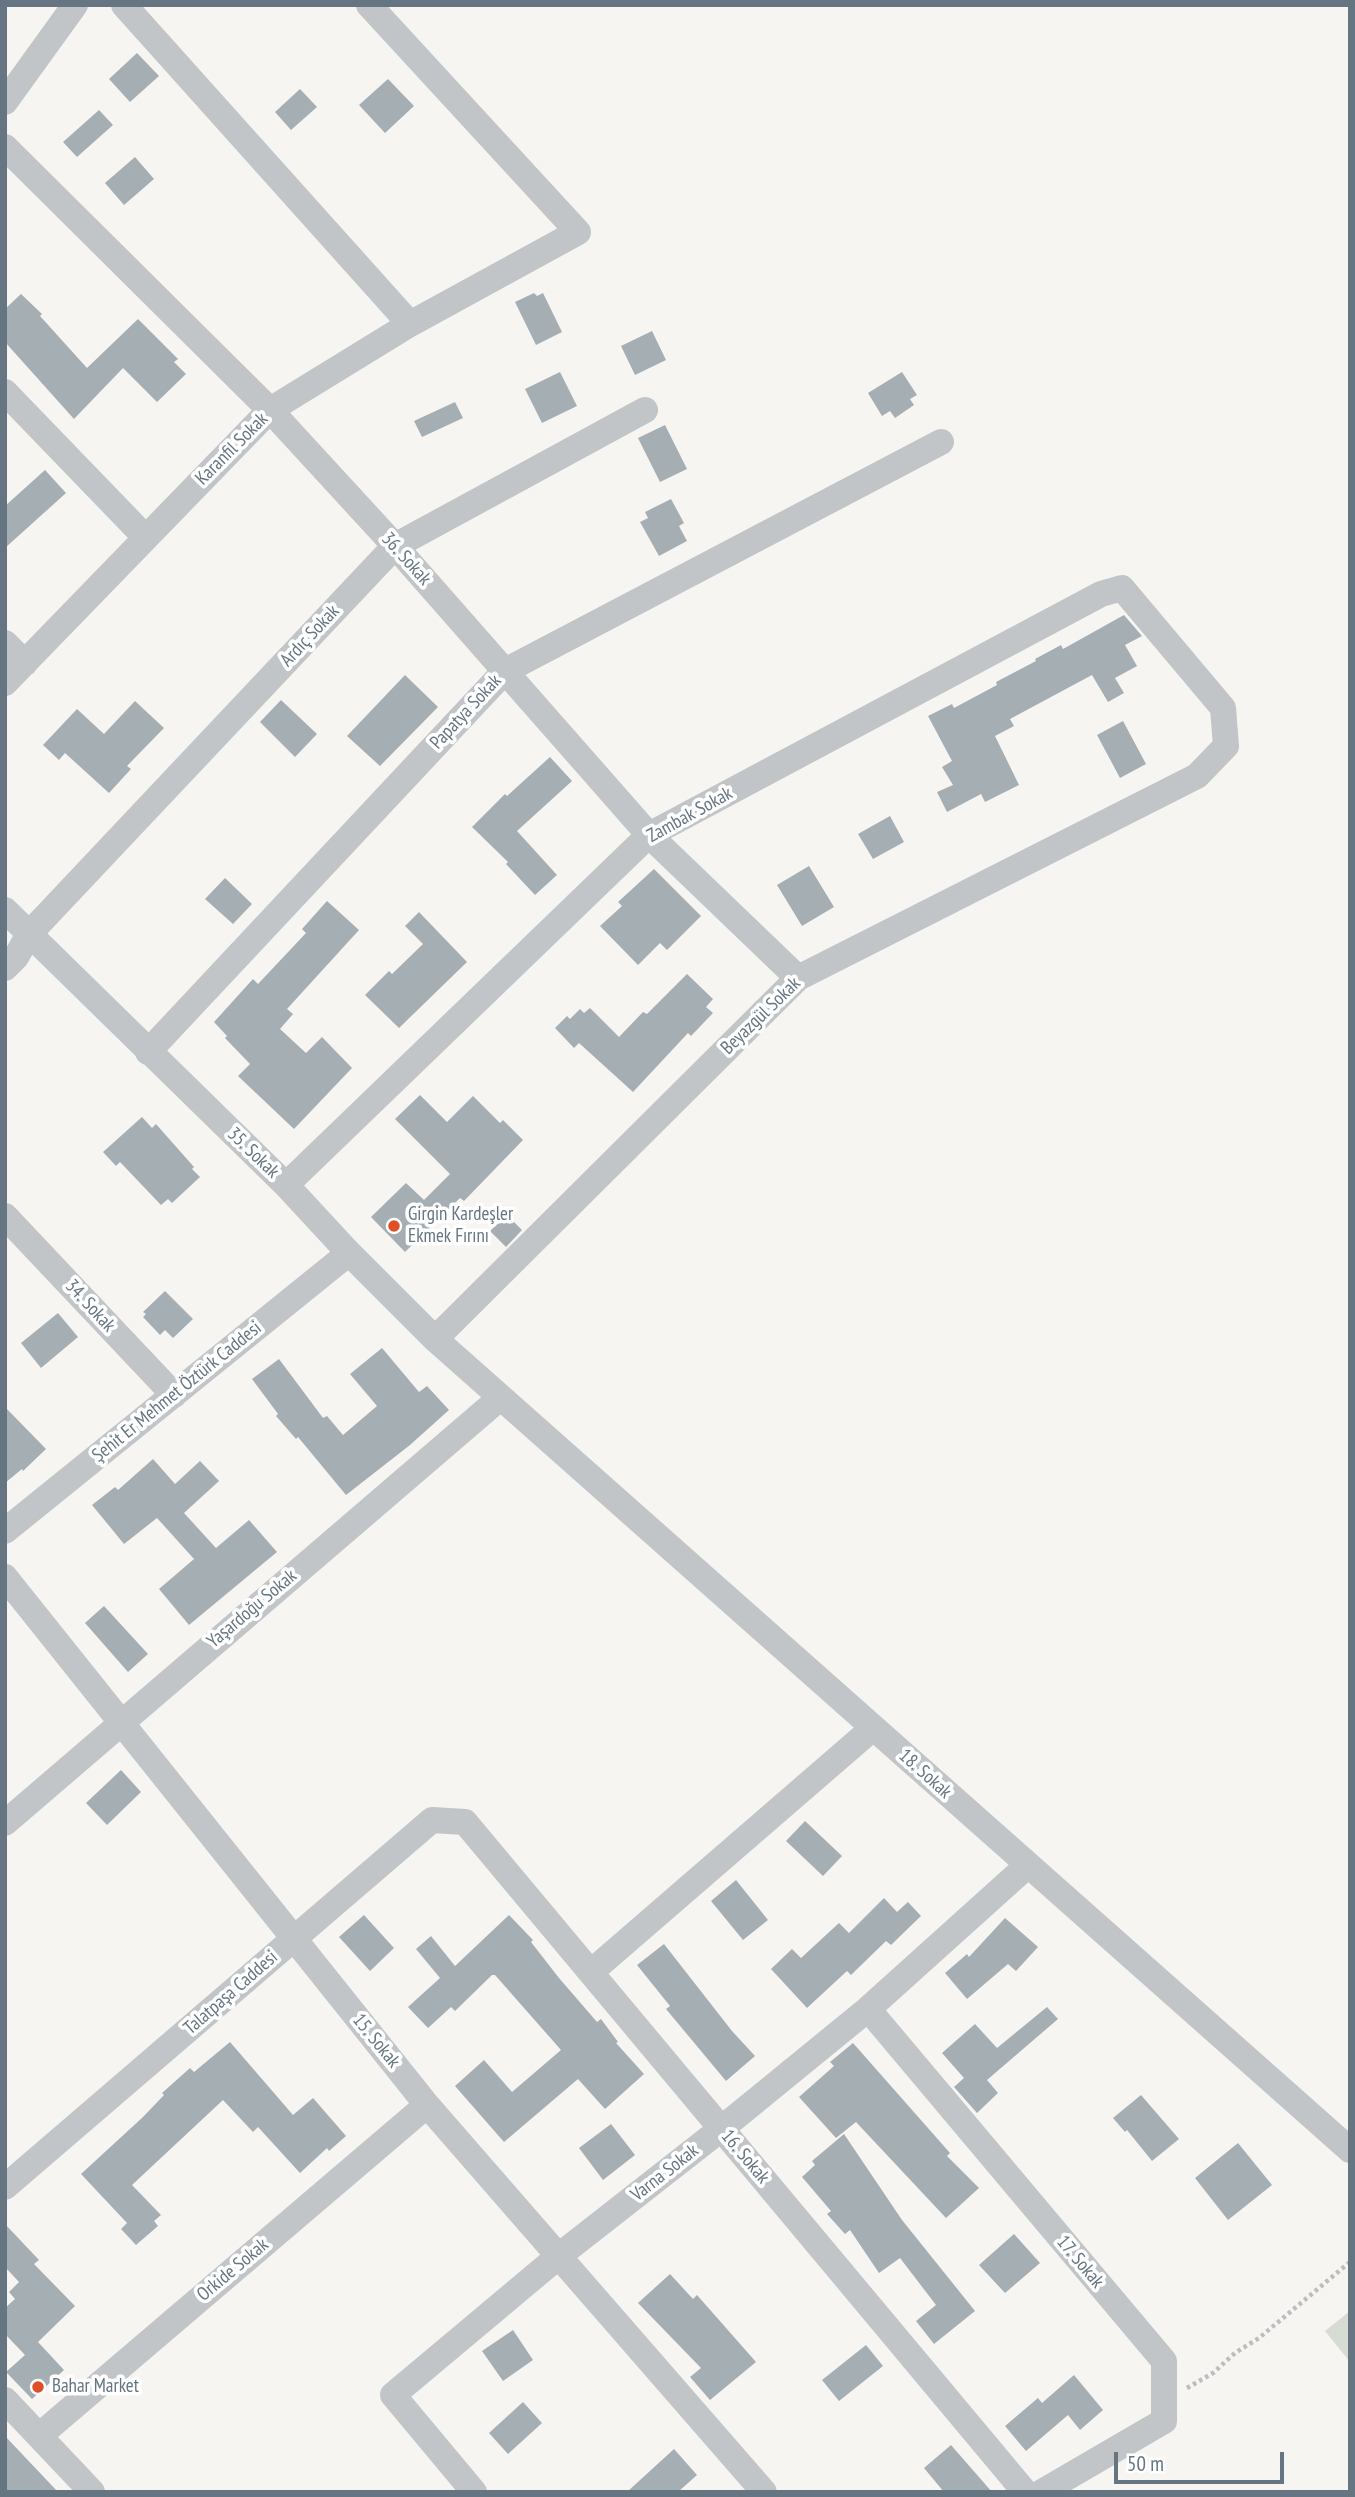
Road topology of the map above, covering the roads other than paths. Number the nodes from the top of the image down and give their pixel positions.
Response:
1 (75, 5) edge
2 (124, 5) edge
3 (369, 5) edge
4 (5, 102) edge
5 (5, 147) edge
6 (411, 324) junction
7 (5, 393) edge
8 (270, 410) junction
9 (645, 410) dead end
10 (941, 442) dead end
11 (146, 538) junction
12 (395, 546) junction
13 (1101, 594) joint
14 (5, 643) edge
15 (25, 663) junction
16 (505, 671) junction
17 (5, 684) edge
18 (649, 835) junction
19 (5, 910) edge
20 (29, 934) junction
21 (5, 968) edge
22 (798, 978) junction
23 (148, 1052) junction
24 (286, 1185) junction
25 (5, 1216) edge
26 (349, 1253) junction
27 (435, 1339) junction
28 (174, 1395) junction
29 (500, 1398) junction
30 (5, 1531) edge
31 (5, 1577) edge
32 (121, 1722) junction
33 (873, 1728) junction
34 (465, 1822) joint
35 (5, 1823) edge
36 (1028, 1865) junction
37 (294, 1939) junction
38 (591, 1972) junction
39 (868, 2009) junction
40 (428, 2105) junction
41 (722, 2129) junction
42 (1350, 2150) edge
43 (5, 2187) edge
44 (560, 2255) junction
45 (5, 2400) edge
46 (39, 2436) junction
47 (92, 2492) edge
48 (474, 2492) edge
49 (764, 2492) edge
50 (1025, 2492) edge
51 (1042, 2492) edge

1 - 4 street
2 - 6 street
3 - 6 street, Karanfil Sokak
5 - 8 street, 36. Sokak
6 - 8 street, Karanfil Sokak
7 - 11 street
8 - 11 street, Karanfil Sokak
8 - 12 street, 36. Sokak
9 - 12 street, Ardıç Sokak
10 - 16 street, Papatya Sokak
11 - 15 street, Karanfil Sokak
12 - 16 street, 36. Sokak
12 - 20 street, Ardıç Sokak
13 - 18 street, Zambak Sokak
13 - 22 street, Beyazgül Sokak
14 - 15 street
15 - 17 street, Karanfil Sokak
16 - 18 street, 36. Sokak
16 - 23 street, Papatya Sokak
18 - 22 street, 36. Sokak
18 - 24 street, Zambak Sokak
19 - 20 street, 35. Sokak
20 - 21 street, Ardıç Sokak
20 - 23 street, 35. Sokak
22 - 27 street, Beyazgül Sokak
23 - 24 street, 35. Sokak
24 - 26 street, 35. Sokak
25 - 28 street, 34. Sokak
26 - 27 street, 35. Sokak
26 - 28 street, Şehit Er Mehmet Öztürk Caddesi
27 - 29 street, 35. Sokak
28 - 30 street, Şehit Er Mehmet Öztürk Caddesi
29 - 32 street, Yaşardoğu Sokak
29 - 33 street, 18. Sokak
31 - 32 street, 15. Sokak
32 - 35 street, Yaşardoğu Sokak
32 - 37 street, 15. Sokak
33 - 36 street, 18. Sokak
33 - 38 street
34 - 37 street, Talatpaşa Caddesi
34 - 38 street, 16. Sokak
36 - 39 street, Varna Sokak
36 - 42 street, 18. Sokak
37 - 40 street, 15. Sokak
37 - 43 street, Talatpaşa Caddesi
38 - 41 street, 16. Sokak
39 - 41 street, Varna Sokak
39 - 51 street, 17. Sokak
40 - 44 street, 15. Sokak
40 - 46 street, Orkide Sokak
41 - 44 street, Varna Sokak
41 - 50 street, 16. Sokak
44 - 48 street, Varna Sokak
44 - 49 street, 15. Sokak
45 - 46 street
46 - 47 street

